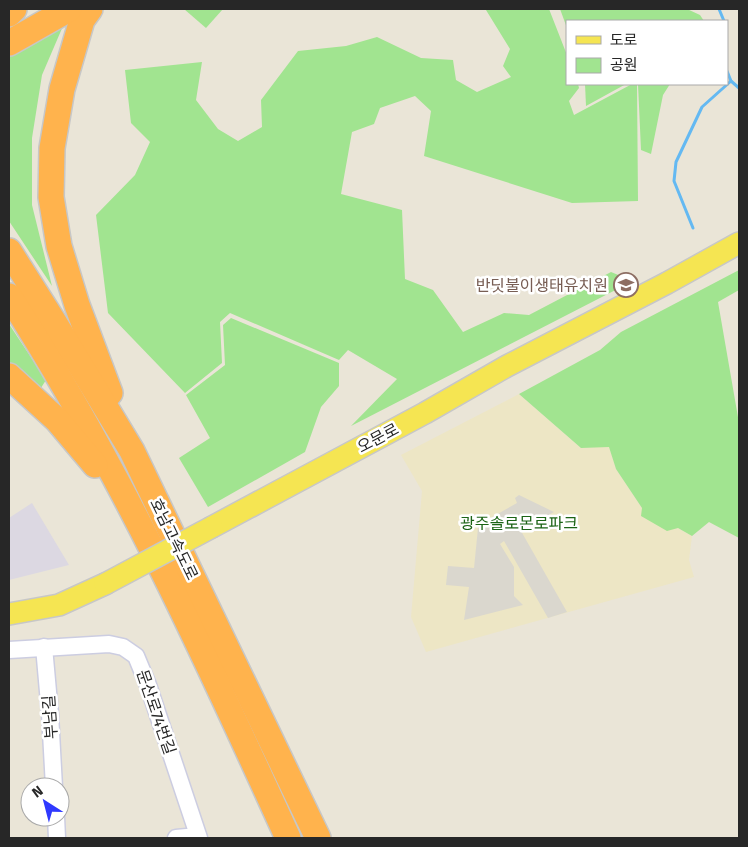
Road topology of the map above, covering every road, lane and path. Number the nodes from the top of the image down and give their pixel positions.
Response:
1 (14, 9) edge
2 (90, 9) edge
3 (63, 13) edge
4 (9, 14) edge
5 (9, 43) edge
6 (739, 243) edge
7 (9, 251) edge
8 (9, 296) edge
9 (9, 376) edge
10 (132, 451) junction
11 (141, 528) junction
12 (9, 614) edge
13 (44, 647) junction
14 (9, 650) edge
15 (53, 777) edge
16 (199, 837) edge
17 (176, 838) edge
18 (288, 838) edge
19 (318, 838) edge

1 - 4 highway
2 - 10 highway
3 - 5 highway
6 - 12 main road, 오문로, bridge
7 - 10 highway, 호남고속도로
8 - 11 highway, 호남고속도로
9 - 11 highway
10 - 19 highway, 호남고속도로
11 - 18 highway, 호남고속도로
13 - 14 street, 문산로74번길
13 - 15 street, 부남길
13 - 16 street, 문산로74번길
16 - 17 street, 문산로74번길

